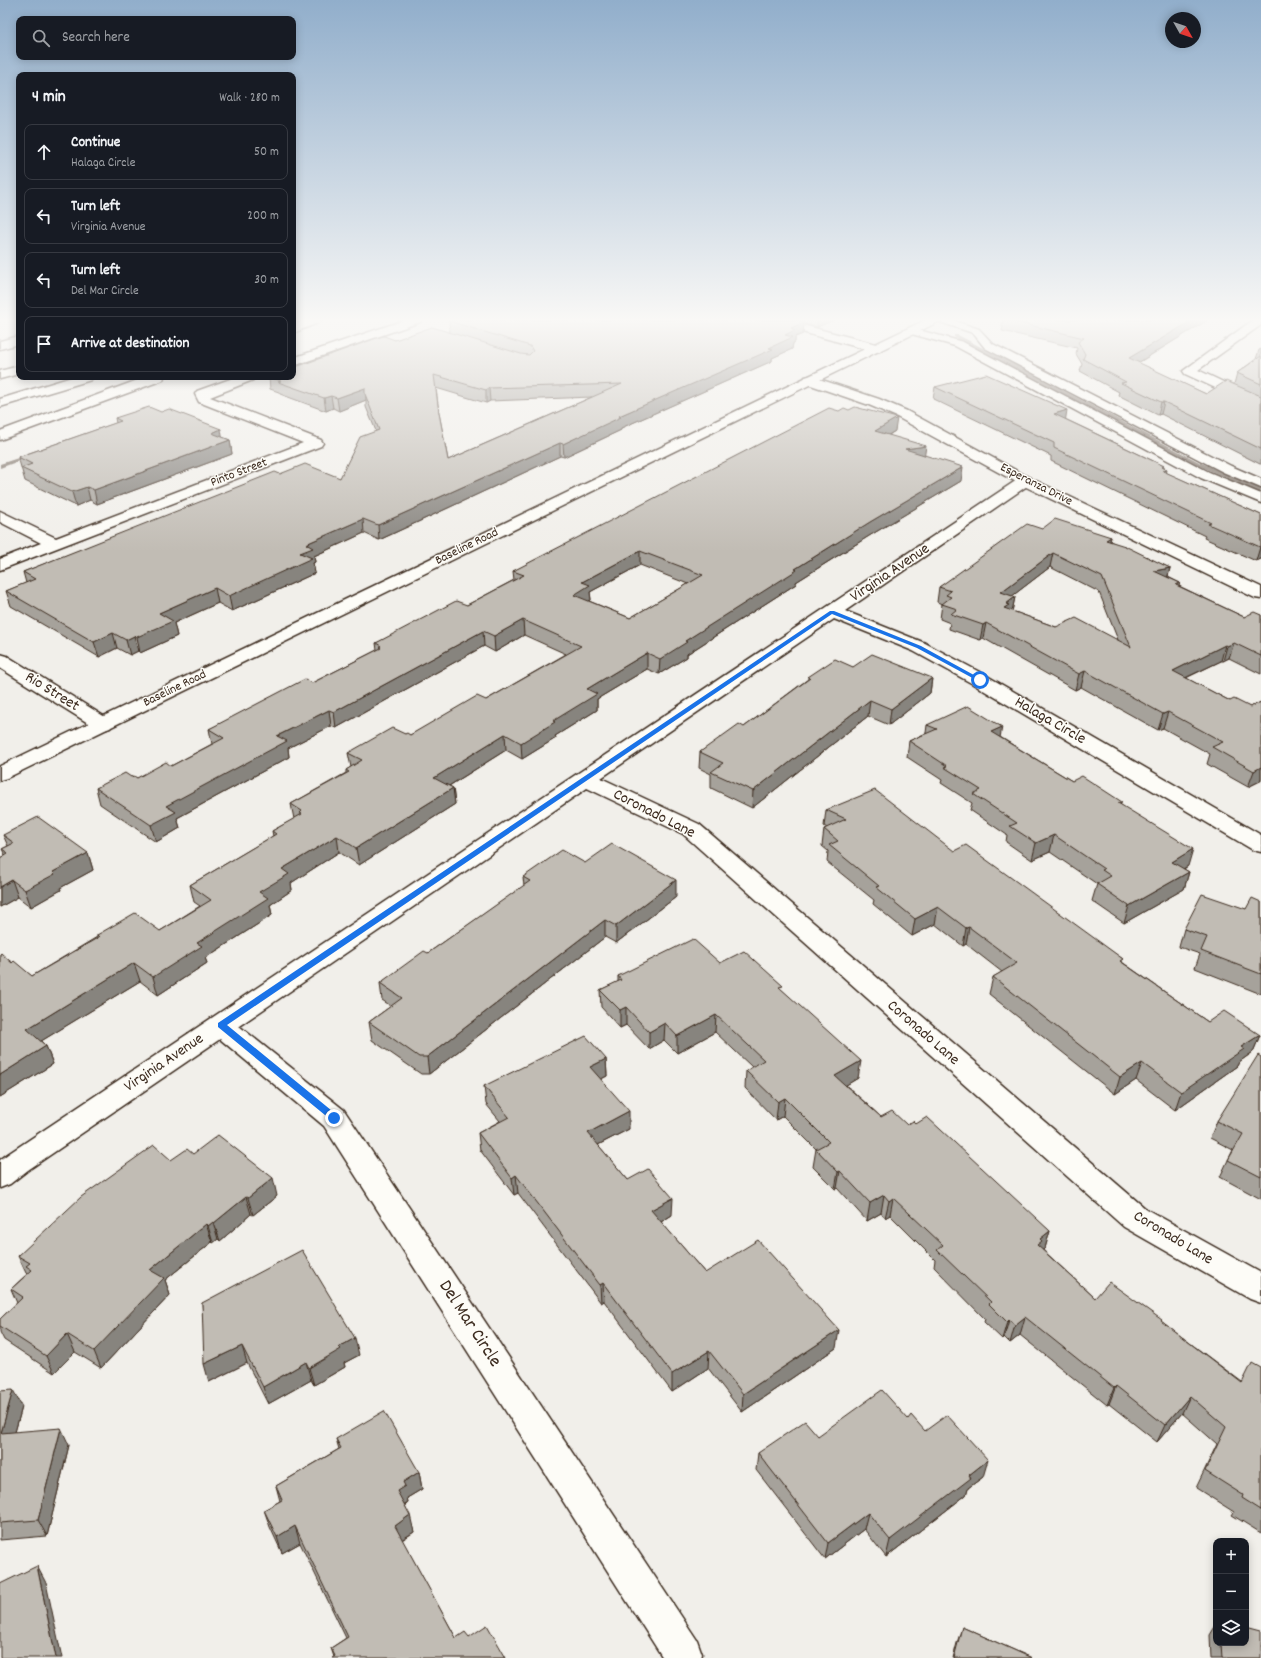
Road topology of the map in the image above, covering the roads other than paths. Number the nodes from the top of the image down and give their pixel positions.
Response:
1 (19, 397) edge
2 (103, 397) edge
3 (203, 397) edge
4 (774, 397) edge
5 (861, 397) edge
6 (1059, 397) edge
7 (1088, 397) edge
8 (1245, 397) edge
9 (0, 403) edge
10 (1261, 405) edge
11 (0, 436) edge
12 (1025, 481) junction
13 (1261, 484) edge
14 (1261, 499) edge
15 (0, 516) edge
16 (55, 544) junction
17 (0, 565) edge
18 (1261, 594) edge
19 (832, 612) junction
20 (0, 660) edge
21 (103, 724) junction
22 (0, 774) edge
23 (584, 779) junction
24 (1261, 845) edge
25 (221, 1025) junction
26 (0, 1176) edge
27 (1261, 1289) edge
28 (683, 1654) dead end

1 - 9 main road
2 - 11 main road
3 - 16 main road, Pinto Street
4 - 21 main road, Baseline Road
5 - 12 main road, Esperanza Drive
6 - 14 lane
7 - 13 lane
8 - 10 main road
12 - 18 main road, Esperanza Drive
12 - 19 main road, Virginia Avenue
15 - 16 main road
16 - 17 main road, Pinto Street
19 - 23 main road, Virginia Avenue
19 - 24 main road, Halaga Circle
20 - 21 main road, Rio Street
21 - 22 main road, Baseline Road
23 - 25 main road, Virginia Avenue
23 - 27 main road, Coronado Lane
25 - 26 main road, Virginia Avenue
25 - 28 main road, Del Mar Circle

